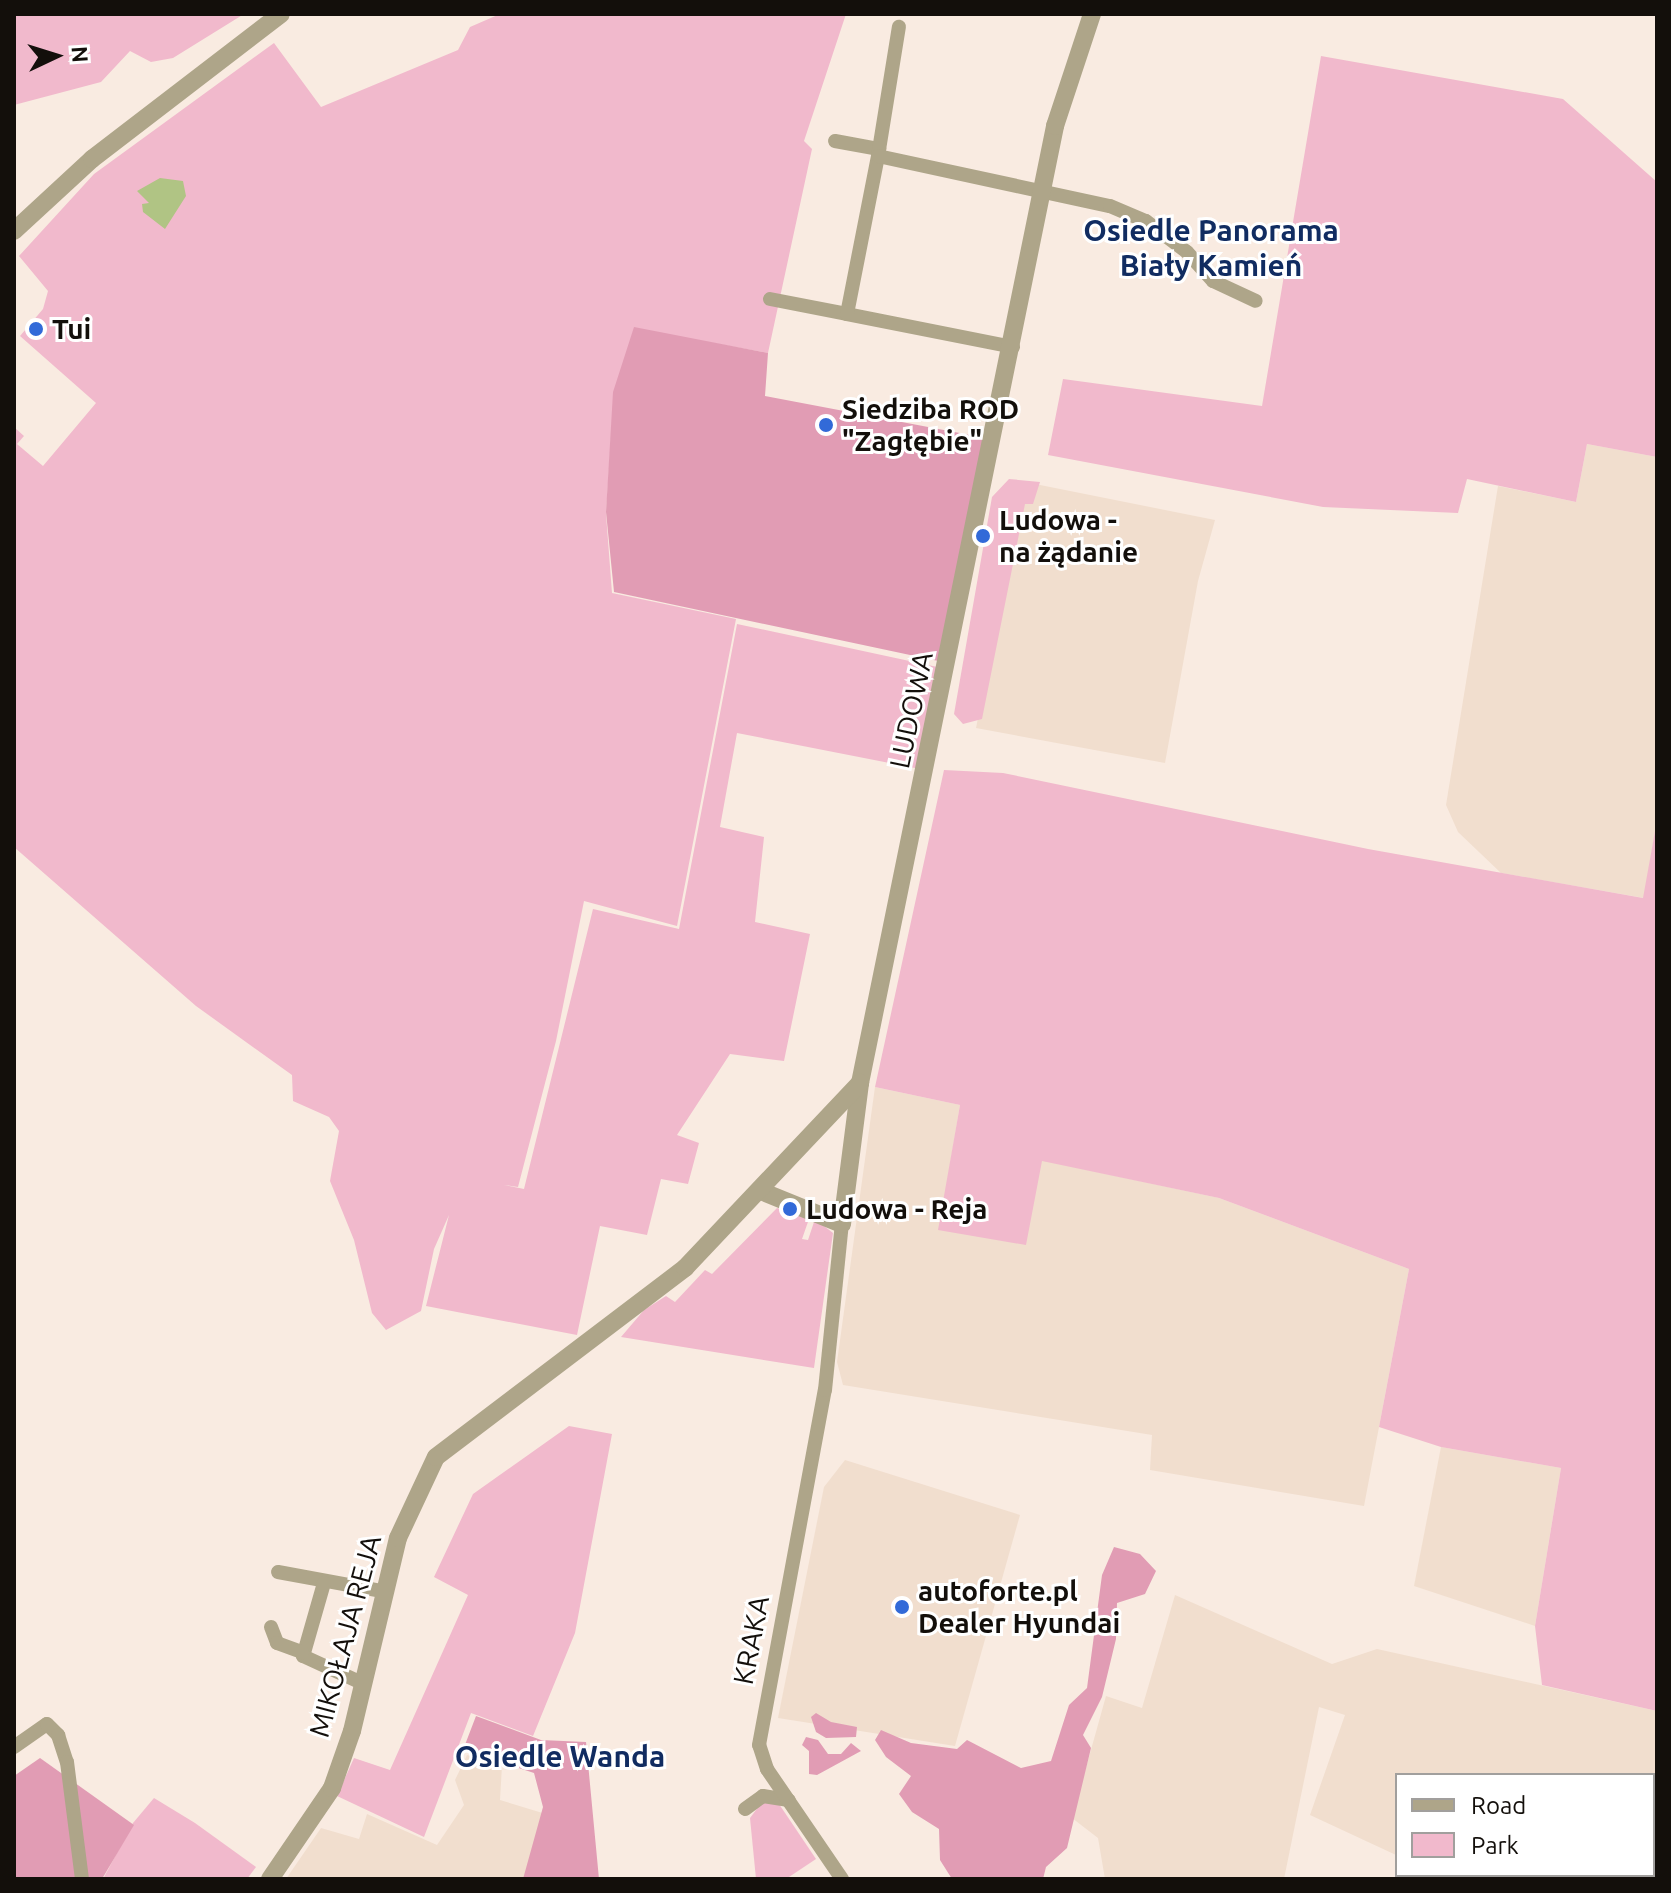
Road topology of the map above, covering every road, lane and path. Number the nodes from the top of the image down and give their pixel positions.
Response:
1 (281, 14) edge
2 (1092, 14) edge
3 (899, 27) dead end
4 (835, 141) dead end
5 (878, 152) junction
6 (1042, 191) junction
7 (14, 231) edge
8 (770, 299) dead end
9 (1256, 301) dead end
10 (847, 314) junction
11 (1013, 347) junction
12 (860, 1083) junction
13 (761, 1191) junction
14 (842, 1224) junction
15 (825, 1390) joint
16 (278, 1572) dead end
17 (324, 1583) junction
18 (382, 1591) junction
19 (271, 1627) dead end
20 (302, 1652) junction
21 (362, 1683) junction
22 (14, 1747) edge
23 (789, 1800) junction
24 (745, 1809) dead end
25 (82, 1879) edge
26 (270, 1879) edge
27 (842, 1879) edge

1 - 7 street
2 - 6 street, LUDOWA
3 - 5 street
4 - 5 street
5 - 6 street
5 - 10 street
6 - 9 street
6 - 11 street, LUDOWA
8 - 10 street
10 - 11 street
11 - 12 street, LUDOWA
12 - 13 street
12 - 14 street, LUDOWA
13 - 14 street
13 - 18 street, MIKOŁAJA REJA
14 - 15 street, LUDOWA
15 - 23 street, KRAKA
16 - 17 street
17 - 18 street
17 - 20 street
18 - 21 street, MIKOŁAJA REJA
19 - 20 street
20 - 21 street
21 - 26 street, MIKOŁAJA REJA
22 - 25 street
23 - 24 street
23 - 27 street, KRAKA

